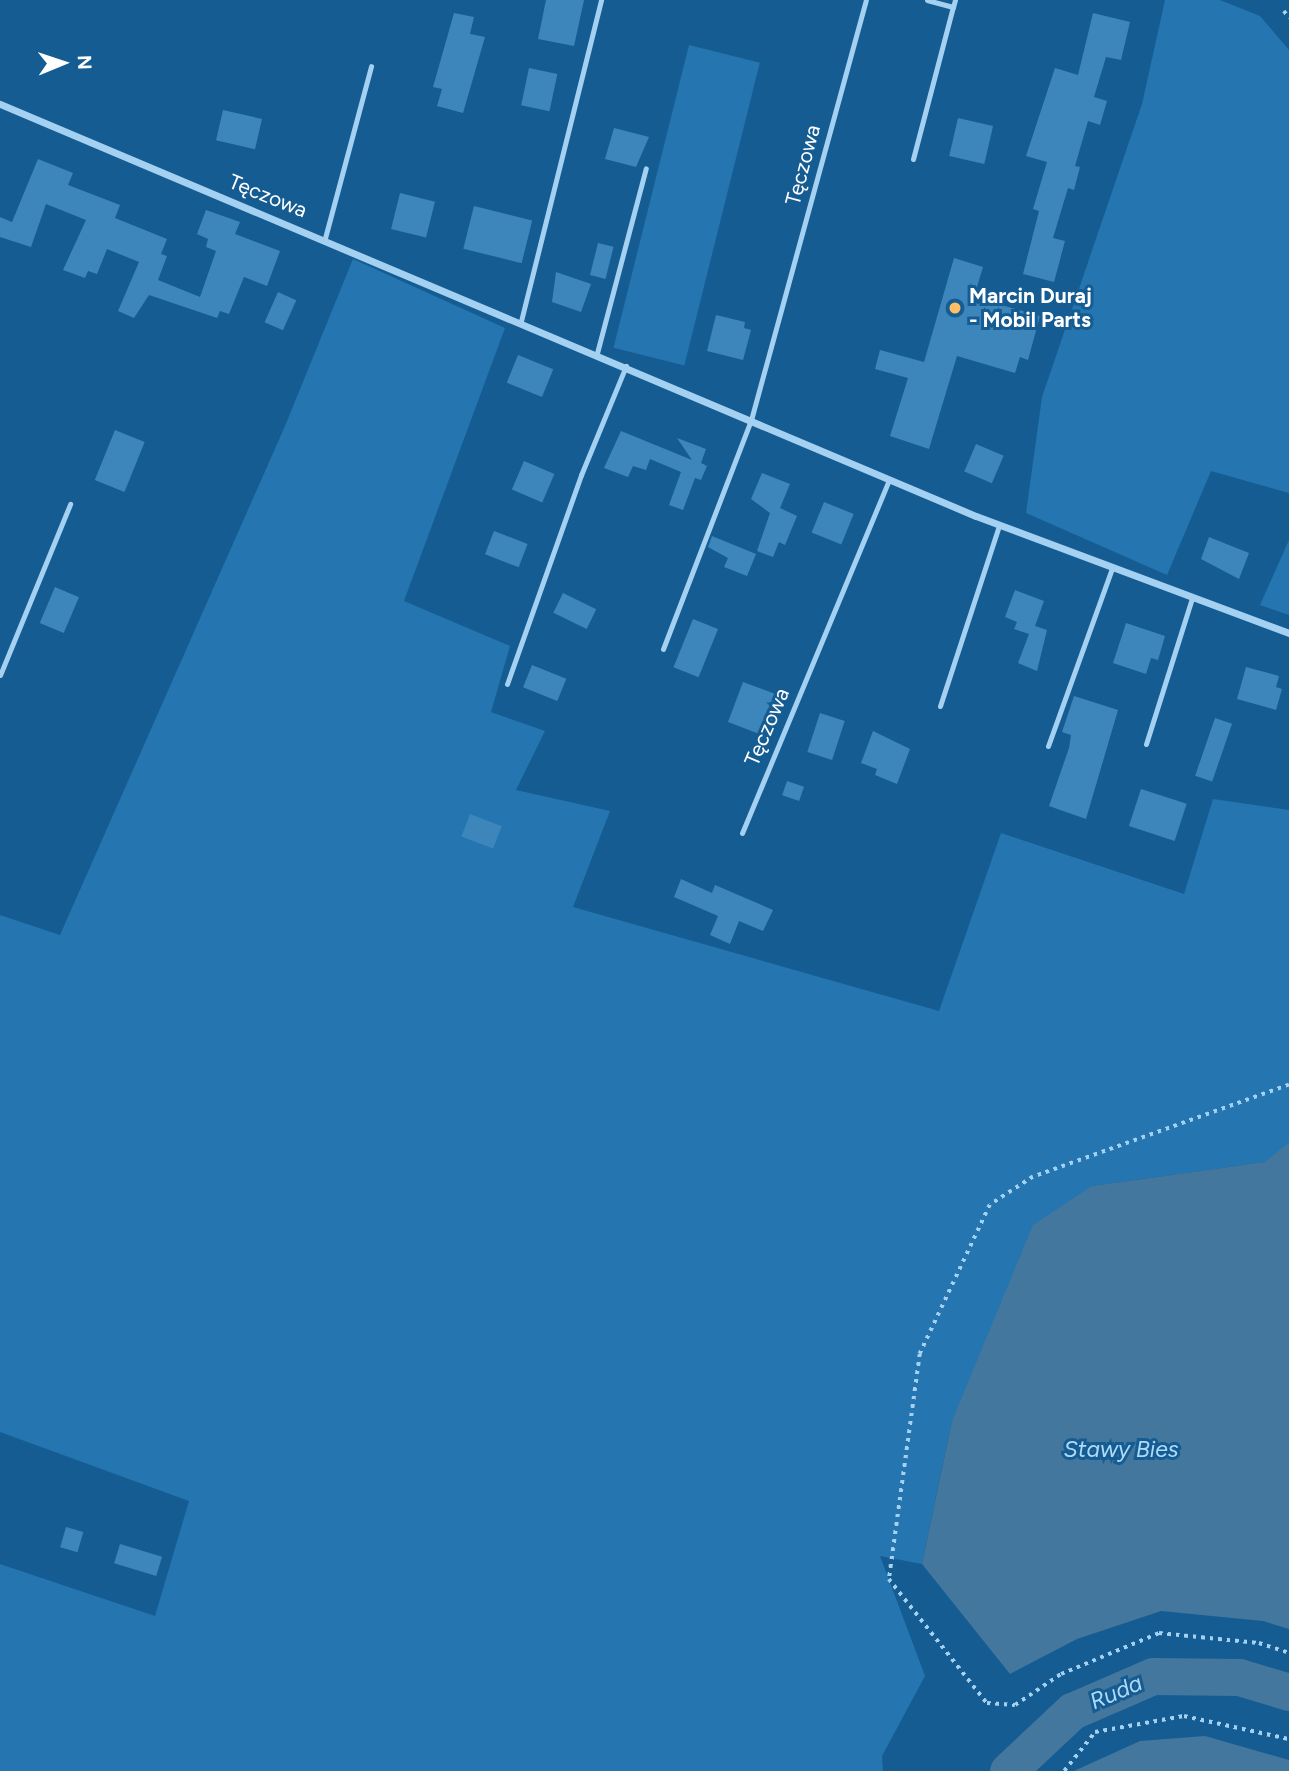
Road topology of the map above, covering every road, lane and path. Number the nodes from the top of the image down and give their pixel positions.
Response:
1 (601, 0) edge
2 (866, 0) edge
3 (927, 0) edge
4 (954, 3) edge
5 (1284, 12) dead end
6 (1289, 18) edge
7 (371, 66) dead end
8 (0, 104) edge
9 (913, 159) dead end
10 (646, 168) dead end
11 (325, 238) junction
12 (522, 321) junction
13 (597, 353) junction
14 (626, 366) junction
15 (751, 420) junction
16 (889, 479) junction
17 (70, 504) dead end
18 (999, 525) junction
19 (1112, 568) junction
20 (1192, 598) junction
21 (1289, 634) edge
22 (663, 649) dead end
23 (0, 675) edge
24 (508, 684) dead end
25 (940, 706) dead end
26 (1146, 744) dead end
27 (1048, 746) dead end
28 (742, 833) dead end
29 (1289, 1085) edge
30 (1289, 1653) edge
31 (1289, 1739) edge
32 (1064, 1771) edge

1 - 12 lane
2 - 15 lane, Tęczowa
3 - 4 lane
4 - 9 lane
5 - 6 path
7 - 11 lane
8 - 11 street, Tęczowa
10 - 13 lane
11 - 12 street, Tęczowa
12 - 13 street, Tęczowa
13 - 14 street, Tęczowa
14 - 15 street, Tęczowa
14 - 24 lane
15 - 16 street, Tęczowa
15 - 22 lane, Tęczowa
16 - 18 street, Tęczowa
16 - 28 lane, Tęczowa
17 - 23 lane
18 - 19 street, Tęczowa
18 - 25 lane
19 - 20 street, Tęczowa
19 - 27 lane
20 - 21 street, Tęczowa
20 - 26 lane
29 - 30 path
31 - 32 path

